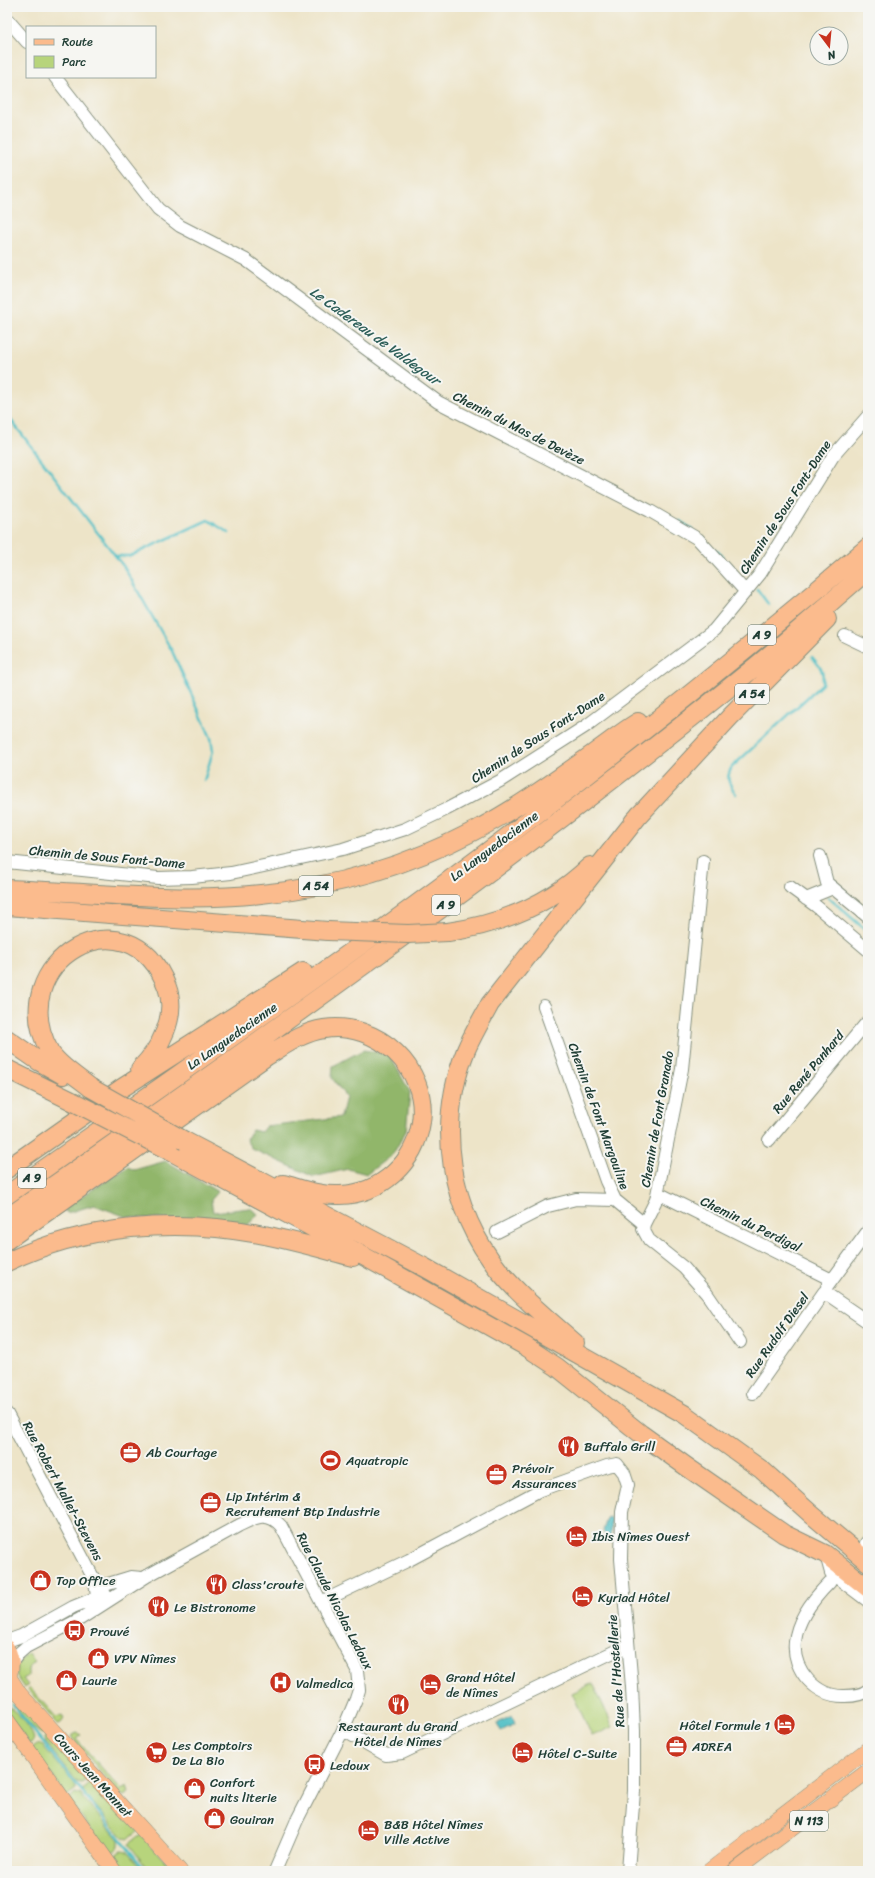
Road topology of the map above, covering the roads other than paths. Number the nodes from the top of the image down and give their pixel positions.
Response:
1 (7, 19) edge
2 (26, 41) edge
3 (56, 78) edge
4 (868, 416) edge
5 (868, 547) edge
6 (868, 570) edge
7 (868, 578) edge
8 (745, 591) junction
9 (845, 636) dead end
10 (868, 647) edge
11 (682, 701) junction
12 (640, 814) junction
13 (820, 856) dead end
14 (703, 861) dead end
15 (7, 862) edge
16 (790, 887) dead end
17 (833, 888) junction
18 (7, 889) edge
19 (806, 899) junction
20 (7, 906) edge
21 (413, 907) junction
22 (868, 917) edge
23 (868, 950) edge
24 (544, 1006) dead end
25 (868, 1021) edge
26 (7, 1039) edge
27 (7, 1069) edge
28 (91, 1088) junction
29 (122, 1088) junction
30 (769, 1140) dead end
31 (7, 1169) edge
32 (252, 1176) junction
33 (658, 1193) junction
34 (7, 1195) edge
35 (615, 1200) junction
36 (7, 1218) edge
37 (644, 1224) junction
38 (868, 1231) edge
39 (497, 1232) dead end
40 (7, 1240) edge
41 (7, 1262) edge
42 (389, 1270) junction
43 (832, 1280) junction
44 (824, 1292) junction
45 (868, 1322) edge
46 (740, 1342) dead end
47 (602, 1368) junction
48 (753, 1393) dead end
49 (7, 1414) edge
50 (825, 1554) junction
51 (868, 1562) edge
52 (144, 1577) junction
53 (95, 1581) junction
54 (830, 1582) dead end
55 (868, 1588) edge
56 (97, 1597) junction
57 (868, 1601) edge
58 (321, 1602) junction
59 (7, 1641) edge
60 (628, 1645) junction
61 (7, 1648) edge
62 (9, 1673) edge
63 (868, 1690) edge
64 (7, 1720) edge
65 (343, 1730) junction
66 (868, 1749) edge
67 (868, 1771) edge
68 (868, 1779) edge
69 (747, 1861) junction
70 (114, 1871) edge
71 (180, 1871) edge
72 (275, 1871) edge
73 (628, 1871) edge
74 (709, 1871) edge
75 (735, 1871) edge

1 - 2 street
3 - 8 street, Chemin du Mas de Devèze
4 - 8 street, Chemin de Sous Font-Dame
5 - 11 highway, La Languedocienne / A 9
6 - 36 highway, La Languedocienne / A 9
7 - 12 highway, A 54
8 - 15 street, Chemin de Sous Font-Dame
9 - 10 street
11 - 18 highway, A 54
11 - 21 highway, La Languedocienne / A 9
12 - 20 highway, A 54, bridge
12 - 47 highway
13 - 17 street
14 - 33 street, Chemin de Font Granado
16 - 19 street
17 - 19 street
17 - 22 street
19 - 23 street
21 - 29 highway
21 - 34 highway, La Languedocienne / A 9
24 - 35 street, Chemin de Font Margouline
25 - 30 street, Rue René Panhard
26 - 28 highway
27 - 42 highway, bridge
28 - 29 highway
28 - 32 highway, bridge
29 - 31 highway
32 - 40 highway
32 - 47 highway
33 - 37 street, Chemin de Font Granado
33 - 43 street, Chemin du Perdigal
35 - 37 street, Chemin de Font Margouline
35 - 39 street
37 - 46 street
38 - 43 street, Rue Rudolf Diesel
41 - 42 highway
42 - 50 highway
43 - 44 street, Rue Rudolf Diesel
44 - 45 street, Rue Rudolf Diesel
44 - 48 street, Rue Rudolf Diesel
47 - 51 highway
49 - 53 street, Rue Robert Mallet-Stevens
50 - 55 highway
50 - 57 street
52 - 53 street, Rue Robert Mallet-Stevens
52 - 56 street
52 - 58 street, Rue Claude Nicolas Ledoux
52 - 62 street
53 - 56 street, Rue Robert Mallet-Stevens
54 - 63 street
56 - 59 street
58 - 60 street, Rue de l'Hostellerie
58 - 65 street, Rue Claude Nicolas Ledoux
60 - 65 street
60 - 73 street, Rue de l'Hostellerie
61 - 62 main road, Cours Jean Monnet
62 - 71 main road, Cours Jean Monnet
64 - 70 main road
65 - 72 street, Rue Claude Nicolas Ledoux
66 - 74 main road
67 - 69 main road
68 - 69 main road, N 113
69 - 75 main road

